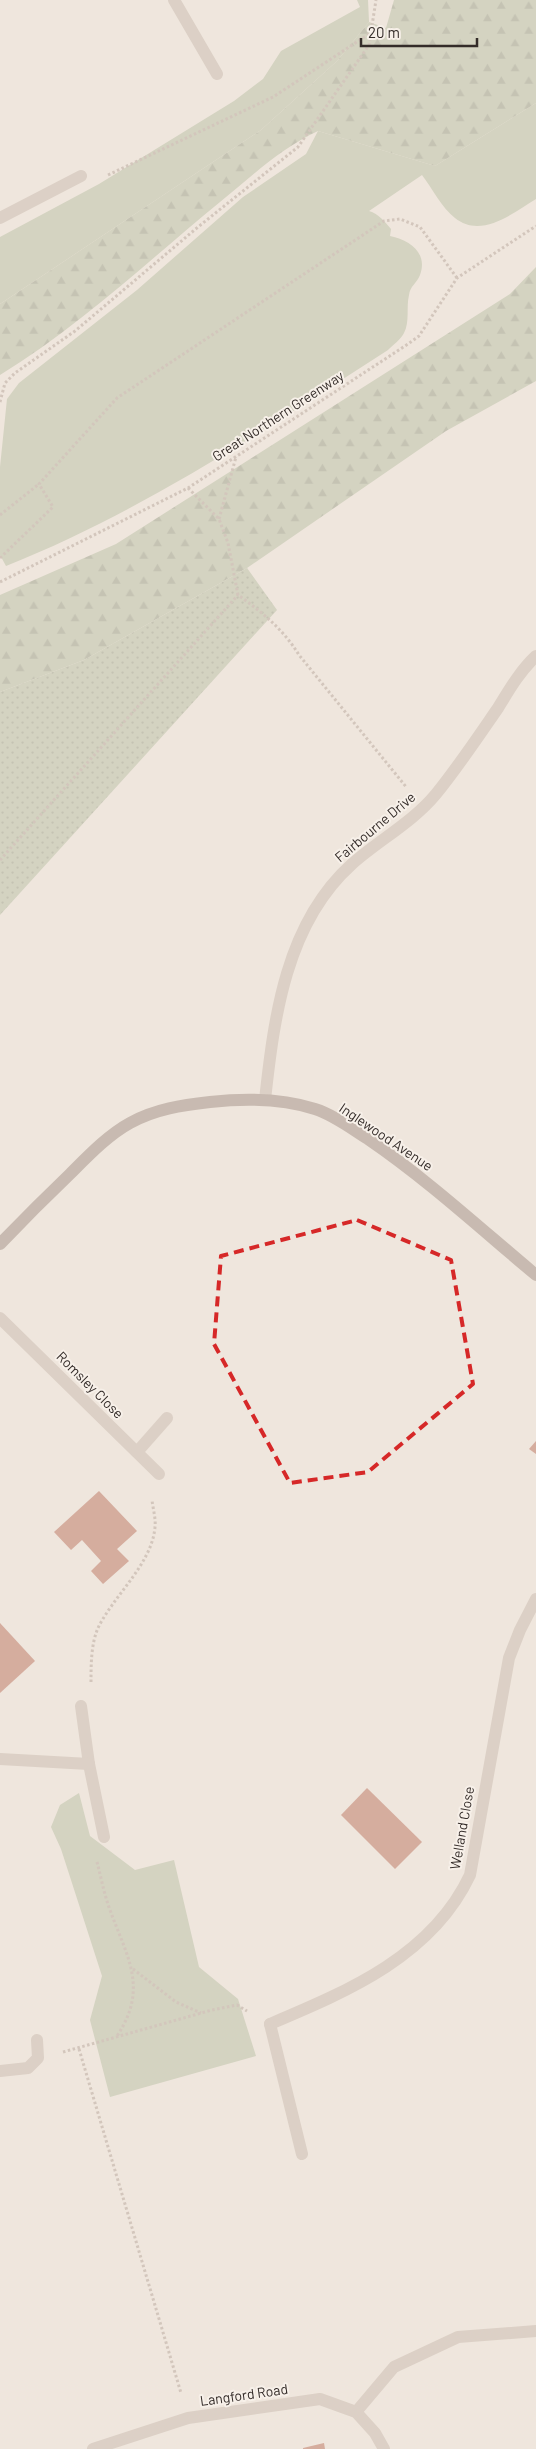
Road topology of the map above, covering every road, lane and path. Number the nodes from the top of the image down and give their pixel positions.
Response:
1 (174, 0) edge
2 (376, 0) edge
3 (373, 32) junction
4 (363, 38) junction
5 (369, 45) junction
6 (216, 74) dead end
7 (81, 176) dead end
8 (105, 177) dead end
9 (0, 218) edge
10 (536, 226) edge
11 (457, 278) junction
12 (0, 402) edge
13 (236, 457) junction
14 (38, 484) junction
15 (188, 488) junction
16 (0, 516) edge
17 (219, 519) junction
18 (0, 558) edge
19 (0, 582) edge
20 (238, 595) junction
21 (536, 656) edge
22 (422, 809) junction
23 (0, 860) edge
24 (265, 1100) junction
25 (0, 1244) edge
26 (536, 1274) edge
27 (0, 1318) edge
28 (167, 1418) dead end
29 (137, 1452) junction
30 (158, 1474) joint
31 (536, 1599) edge
32 (81, 1706) joint
33 (0, 1758) edge
34 (89, 1764) junction
35 (104, 1837) joint
36 (133, 1970) junction
37 (201, 2013) junction
38 (270, 2024) junction
39 (117, 2036) junction
40 (37, 2040) dead end
41 (78, 2049) junction
42 (38, 2058) junction
43 (0, 2071) edge
44 (302, 2154) dead end
45 (536, 2330) edge
46 (356, 2412) junction
47 (188, 2418) junction
48 (93, 2449) edge
49 (384, 2449) edge

1 - 6 street
2 - 3 path
3 - 4 path
3 - 5 path
4 - 5 path
4 - 8 path
5 - 12 path
7 - 9 street
10 - 11 path, Great Northern Greenway
11 - 13 path, Great Northern Greenway
11 - 14 path
13 - 15 path, Great Northern Greenway
13 - 17 path
14 - 16 path
14 - 18 path
15 - 17 path
15 - 19 path, Great Northern Greenway
17 - 20 path
20 - 22 path
20 - 23 path
21 - 22 street, Fairbourne Drive
22 - 24 street, Fairbourne Drive
24 - 25 street, Inglewood Avenue
24 - 26 street, Inglewood Avenue
27 - 29 street, Romsley Close
28 - 29 street
29 - 30 street, Romsley Close
30 - 32 path
31 - 38 street, Welland Close
32 - 34 street
33 - 34 street
34 - 35 street
35 - 36 path
36 - 37 path
36 - 39 path
37 - 38 path
37 - 39 path
38 - 44 street
39 - 41 path
40 - 42 street
41 - 42 path
41 - 47 path
42 - 43 street
45 - 46 street
46 - 47 street, Langford Road
46 - 49 street, Langford Road
47 - 48 street, Langford Road

